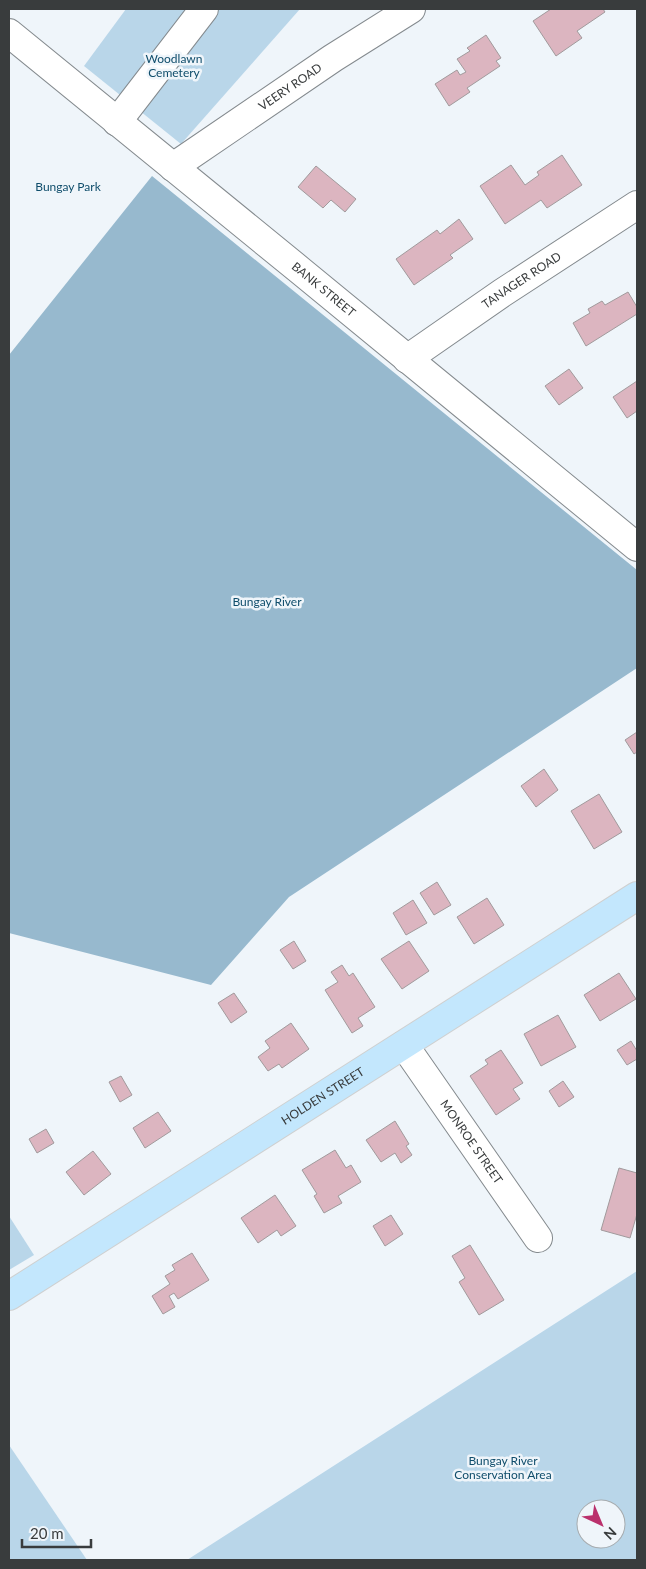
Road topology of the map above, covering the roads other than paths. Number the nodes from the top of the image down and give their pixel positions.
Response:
1 (204, 9) edge
2 (411, 9) edge
3 (9, 33) edge
4 (117, 122) junction
5 (173, 167) junction
6 (637, 205) edge
7 (408, 359) junction
8 (634, 540) edge
9 (637, 896) edge
10 (404, 1045) junction
11 (538, 1238) dead end
12 (9, 1296) edge

1 - 4 street
2 - 5 street, VEERY ROAD
3 - 4 street, BANK STREET
4 - 5 street, BANK STREET
5 - 7 street, BANK STREET
6 - 7 street, TANAGER ROAD
7 - 8 street, BANK STREET
9 - 10 main road, HOLDEN STREET
10 - 11 street, MONROE STREET
10 - 12 main road, HOLDEN STREET

